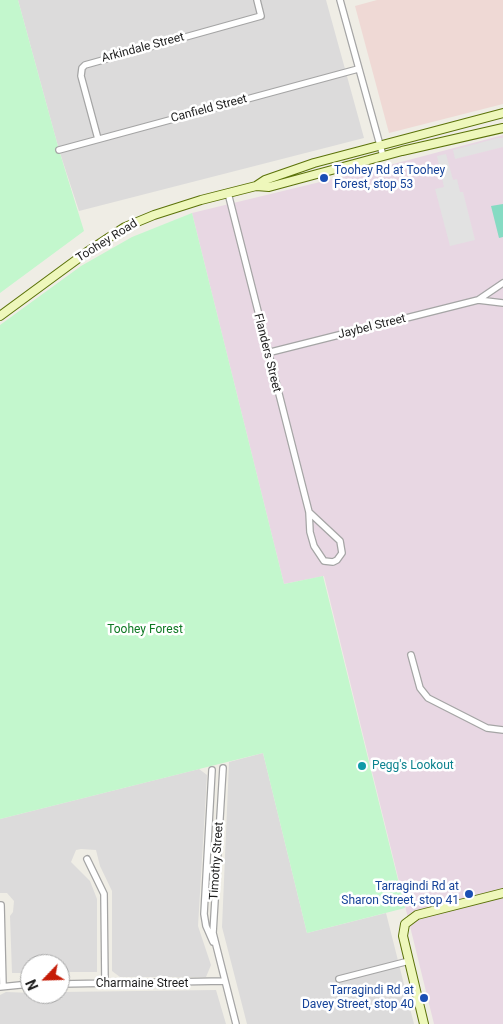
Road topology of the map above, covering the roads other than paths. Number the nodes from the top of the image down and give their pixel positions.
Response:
1 (257, 0) edge
2 (340, 0) edge
3 (358, 68) junction
4 (503, 113) edge
5 (503, 128) edge
6 (98, 139) junction
7 (381, 146) junction
8 (59, 150) dead end
9 (383, 156) junction
10 (256, 186) junction
11 (228, 193) junction
12 (503, 283) edge
13 (478, 300) junction
14 (503, 303) edge
15 (0, 316) edge
16 (267, 353) junction
17 (309, 512) junction
18 (412, 654) dead end
19 (503, 730) edge
20 (223, 768) dead end
21 (212, 770) dead end
22 (87, 859) dead end
23 (503, 893) edge
24 (1, 905) edge
25 (217, 954) junction
26 (409, 961) junction
27 (339, 979) dead end
28 (225, 981) junction
29 (70, 984) edge
30 (106, 984) junction
31 (20, 985) edge
32 (2, 986) edge
33 (236, 1024) edge
34 (424, 1024) edge

1 - 6 street, Arkindale Street
2 - 3 street
3 - 6 street, Canfield Street
3 - 7 street
4 - 7 main road, Toohey Road
5 - 9 main road, Toohey Road
6 - 8 street, Canfield Street
7 - 9 street
7 - 10 main road, Toohey Road
9 - 10 main road, Toohey Road
10 - 11 main road, Toohey Road
11 - 15 main road, Toohey Road
11 - 16 street, Flanders Street
12 - 13 street, Jaybel Street
13 - 14 street, Jaybel Street
13 - 16 street, Jaybel Street
16 - 17 street, Flanders Street
17 - 17 street, Flanders Street
18 - 19 street
20 - 25 street, Timothy Street
21 - 25 street, Timothy Street
22 - 30 street
23 - 26 main road
24 - 32 street
25 - 28 street, Timothy Street
26 - 27 street
26 - 34 main road
28 - 30 street, Charmaine Street
28 - 33 street, Timothy Street
29 - 30 street, Charmaine Street
31 - 32 street

